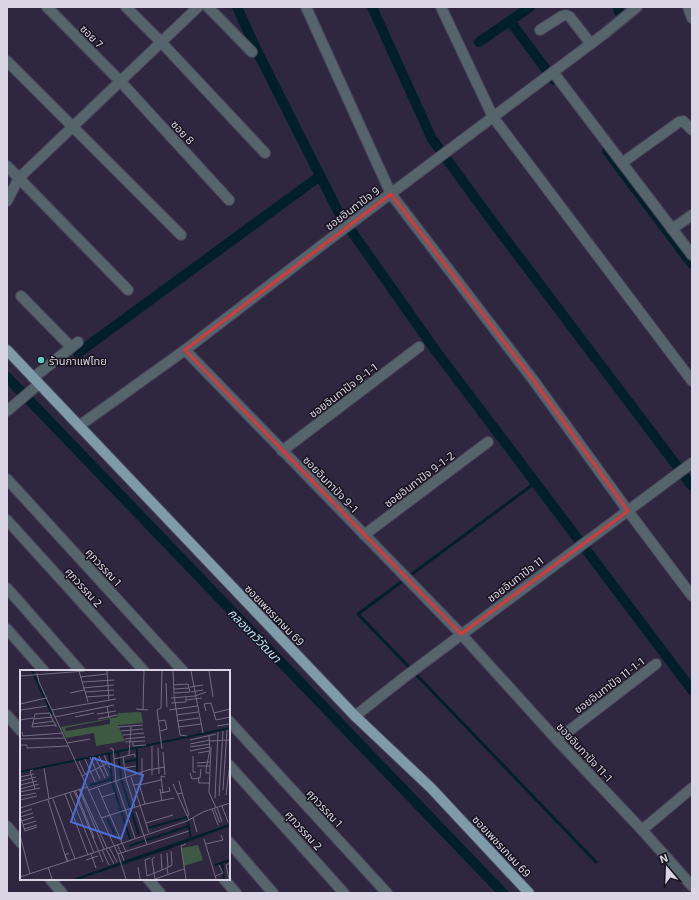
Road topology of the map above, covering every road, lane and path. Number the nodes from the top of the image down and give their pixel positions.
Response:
1 (47, 7) edge
2 (126, 7) edge
3 (198, 7) edge
4 (208, 7) edge
5 (306, 7) edge
6 (441, 7) edge
7 (637, 7) edge
8 (688, 7) edge
9 (692, 18) edge
10 (540, 30) dead end
11 (161, 42) junction
12 (591, 44) junction
13 (252, 52) dead end
14 (7, 61) edge
15 (553, 72) junction
16 (120, 81) junction
17 (493, 117) junction
18 (73, 126) junction
19 (692, 130) edge
20 (265, 154) dead end
21 (622, 163) junction
22 (7, 166) edge
23 (18, 178) junction
24 (391, 194) junction
25 (8, 198) edge
26 (229, 200) dead end
27 (692, 215) edge
28 (672, 230) junction
29 (181, 235) dead end
30 (692, 256) edge
31 (128, 290) dead end
32 (21, 296) dead end
33 (419, 347) dead end
34 (7, 350) edge
35 (185, 350) junction
36 (692, 381) edge
37 (36, 384) junction
38 (7, 410) edge
39 (79, 426) junction
40 (488, 442) dead end
41 (282, 451) junction
42 (688, 466) edge
43 (7, 479) edge
44 (628, 511) junction
45 (7, 520) edge
46 (364, 535) junction
47 (7, 588) edge
48 (692, 596) edge
49 (7, 629) edge
50 (461, 634) junction
51 (656, 664) dead end
52 (43, 670) edge
53 (79, 670) edge
54 (143, 670) edge
55 (182, 670) edge
56 (7, 715) edge
57 (355, 716) junction
58 (230, 722) edge
59 (20, 730) edge
60 (557, 740) junction
61 (230, 766) edge
62 (692, 788) edge
63 (7, 826) edge
64 (642, 830) junction
65 (20, 842) edge
66 (230, 843) edge
67 (51, 880) edge
68 (149, 880) edge
69 (225, 880) edge
70 (692, 886) edge
71 (62, 893) edge
72 (160, 893) edge
73 (236, 893) edge
74 (273, 893) edge
75 (344, 893) edge
76 (387, 893) edge
77 (530, 893) edge

1 - 16 street, ซอย 7
2 - 11 street
3 - 11 street
4 - 13 street
5 - 24 street
6 - 17 street
7 - 12 street, ซอยอินทาปัจ 9
8 - 9 street
10 - 12 street
11 - 16 street
11 - 20 street
12 - 15 street, ซอยอินทาปัจ 9
14 - 18 street
15 - 17 street, ซอยอินทาปัจ 9
15 - 21 street
16 - 18 street
16 - 26 street, ซอย 8
17 - 24 street, ซอยอินทาปัจ 9
17 - 36 street
18 - 23 street
18 - 29 street
19 - 21 street
21 - 28 street
22 - 23 street
23 - 25 street
23 - 31 street
24 - 35 street, ซอยอินทาปัจ 9
24 - 44 street
27 - 28 street
28 - 30 street
32 - 37 street
33 - 41 street, ซอยอินทาปัจ 9-1-1
34 - 37 main road, ซอยเพชรเกษม 69
35 - 39 street, ซอยอินทาปัจ 9
35 - 41 street, ซอยอินทาปัจ 9-1
37 - 38 street
37 - 39 main road, ซอยเพชรเกษม 69
39 - 57 main road, ซอยเพชรเกษม 69
40 - 46 street, ซอยอินทาปัจ 9-1-2
41 - 46 street, ซอยอินทาปัจ 9-1
42 - 44 street, ซอยอินทาปัจ 11
43 - 55 street, ศุภวรรณ 1
44 - 48 street
44 - 50 street, ซอยอินทาปัจ 11
45 - 54 street, ศุภวรรณ 2
46 - 50 street, ซอยอินทาปัจ 9-1
47 - 53 street
49 - 52 street
50 - 57 street, ซอยอินทาปัจ 11
50 - 60 street, ซอยอินทาปัจ 11-1
51 - 60 street, ซอยอินทาปัจ 11-1-1
56 - 59 street
57 - 77 main road, ซอยเพชรเกษม 69
58 - 76 street, ศุภวรรณ 1
60 - 64 street, ซอยอินทาปัจ 11-1
61 - 75 street, ศุภวรรณ 2
62 - 64 street
63 - 65 street
64 - 70 street, ซอยอินทาปัจ 11-1
66 - 74 street
67 - 71 street
68 - 72 street
69 - 73 street

